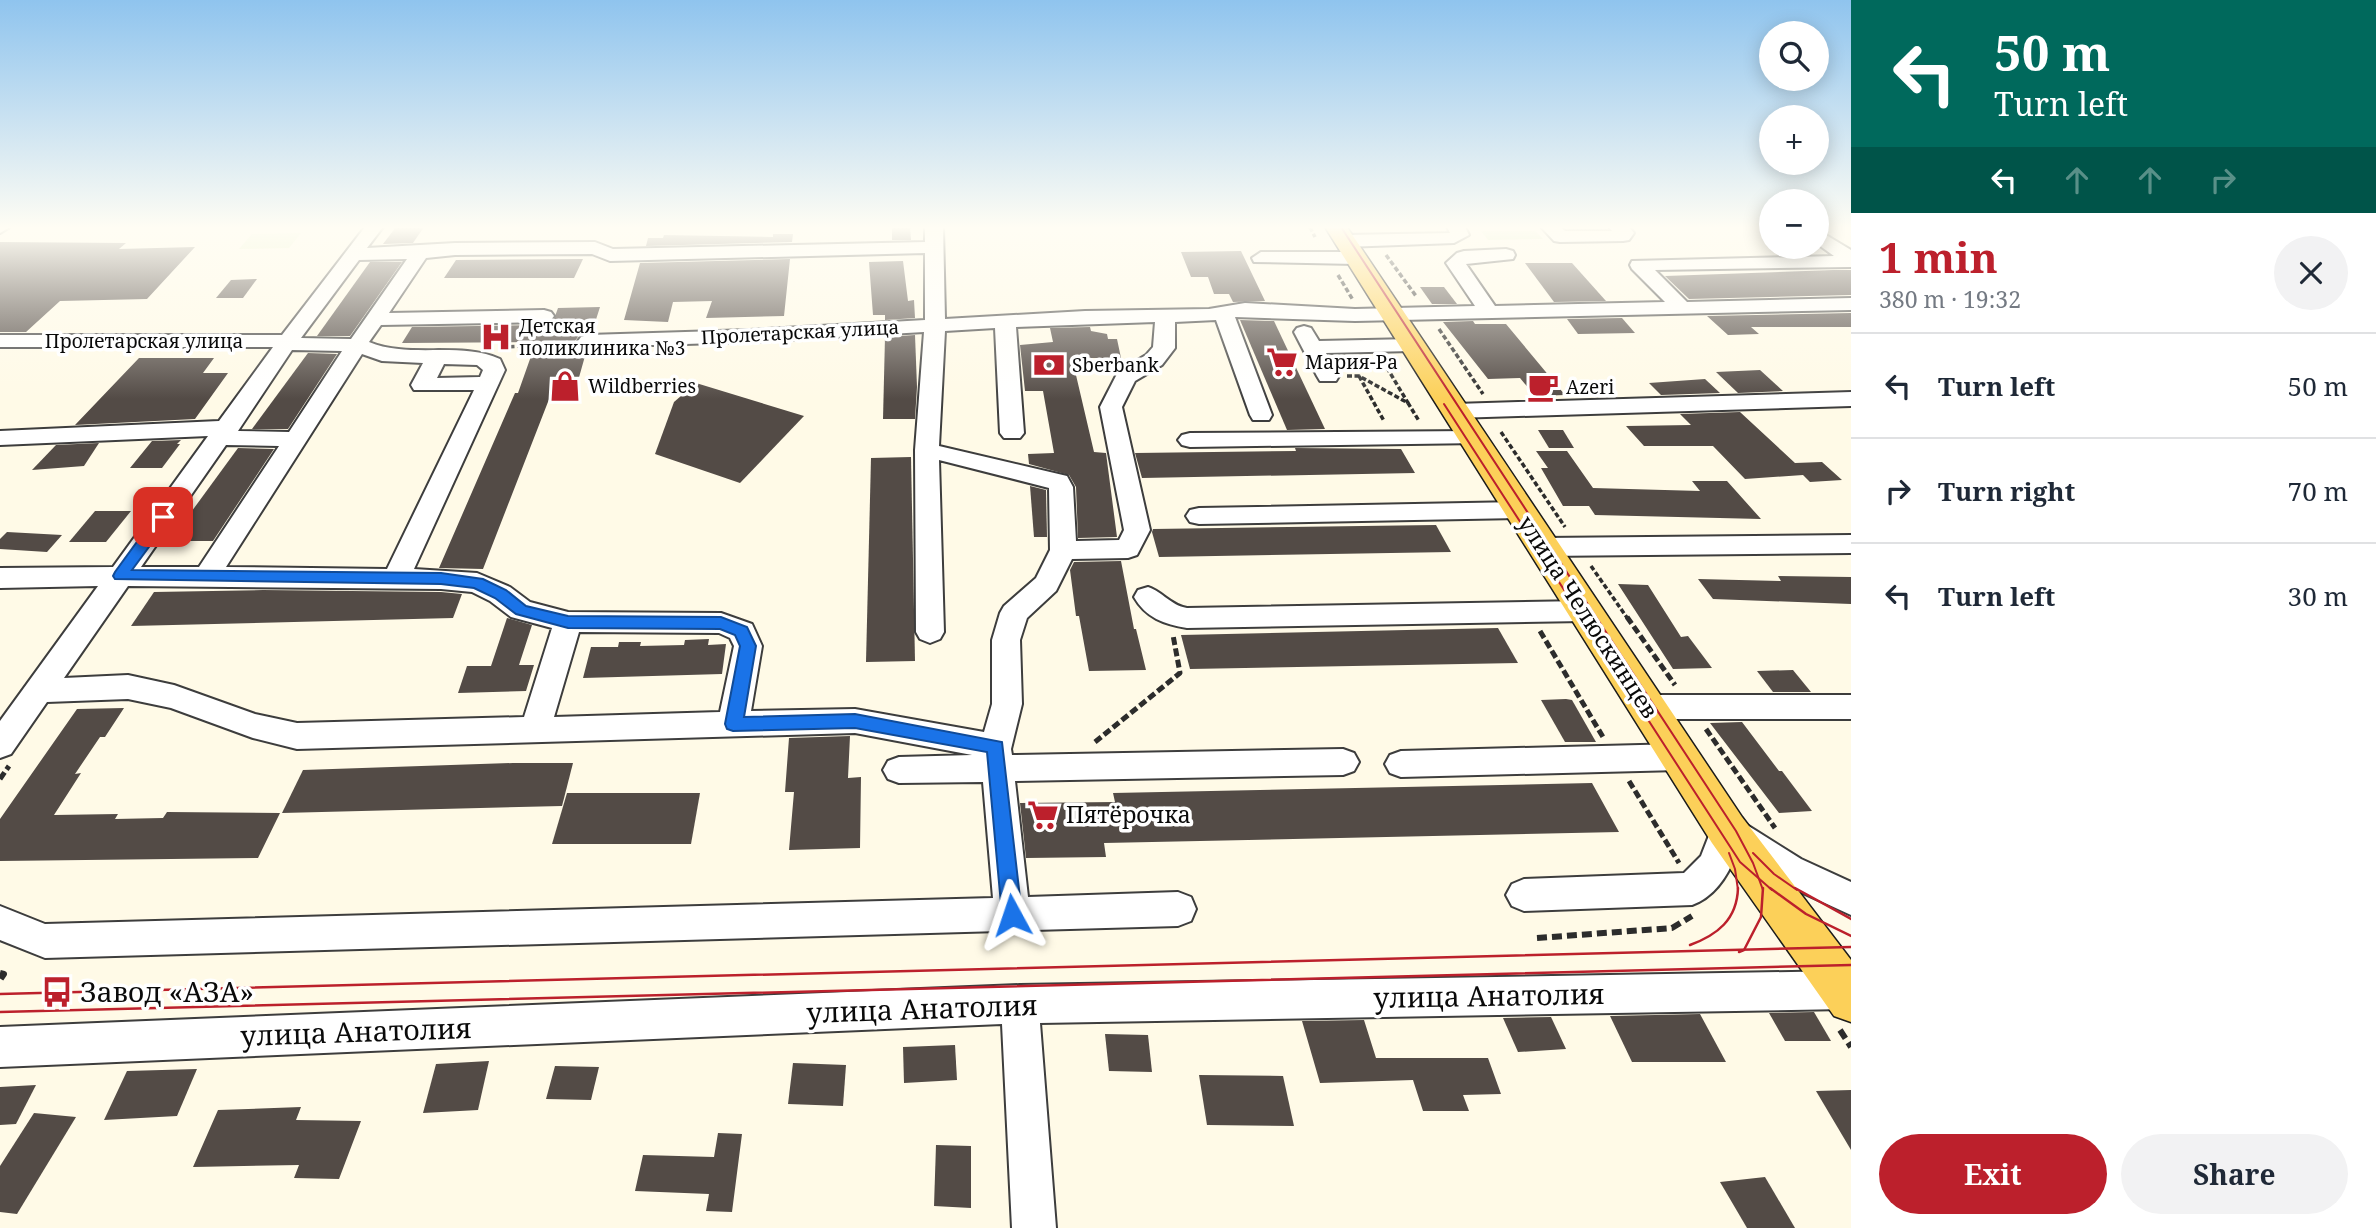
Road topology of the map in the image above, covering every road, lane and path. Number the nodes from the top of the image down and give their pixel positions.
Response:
1 (332, 284) edge
2 (399, 284) edge
3 (935, 284) edge
4 (1376, 284) edge
5 (1398, 284) edge
6 (1470, 284) edge
7 (1658, 284) edge
8 (1851, 304) edge
9 (1681, 307) junction
10 (1488, 311) junction
11 (1292, 312) junction
12 (1428, 313) junction
13 (1224, 314) junction
14 (1392, 315) junction
15 (544, 316) dead end
16 (1165, 317) junction
17 (375, 319) junction
18 (1005, 321) junction
19 (935, 324) junction
20 (0, 341) edge
21 (289, 341) junction
22 (588, 341) dead end
23 (357, 345) junction
24 (1412, 345) junction
25 (1311, 346) junction
26 (436, 358) junction
27 (1328, 376) joint
28 (1359, 376) junction
29 (488, 383) junction
30 (1851, 399) edge
31 (1494, 410) junction
32 (1262, 415) dead end
33 (1464, 425) junction
34 (224, 433) junction
35 (1012, 433) dead end
36 (0, 438) edge
37 (297, 439) junction
38 (1394, 439) junction
39 (1430, 439) junction
40 (1190, 440) dead end
41 (927, 450) junction
42 (1518, 510) junction
43 (1199, 516) dead end
44 (1851, 544) edge
45 (1578, 546) junction
46 (1543, 547) junction
47 (1063, 550) junction
48 (120, 576) junction
49 (207, 576) junction
50 (0, 578) edge
51 (396, 578) junction
52 (1148, 597) dead end
53 (1584, 611) junction
54 (1528, 612) junction
55 (1170, 615) junction
56 (568, 622) junction
57 (930, 632) dead end
58 (37, 691) junction
59 (1689, 706) junction
60 (1647, 707) junction
61 (1851, 707) edge
62 (733, 724) junction
63 (535, 730) junction
64 (0, 745) edge
65 (997, 757) junction
66 (1679, 757) junction
67 (1616, 758) junction
68 (1343, 762) dead end
69 (1401, 764) dead end
70 (1064, 767) junction
71 (899, 770) dead end
72 (1759, 805) dead end
73 (1727, 830) junction
74 (1692, 889) junction
75 (1524, 895) dead end
76 (1851, 899) edge
77 (1178, 909) dead end
78 (1012, 915) junction
79 (0, 923) edge
80 (1537, 937) dead end
81 (0, 974) edge
82 (0, 980) edge
83 (1848, 995) edge
84 (1020, 1004) junction
85 (0, 1047) edge
86 (1034, 1228) edge

1 - 21 street
2 - 17 street
3 - 19 street
4 - 14 main road, улица Челюскинцев
5 - 12 path
6 - 10 street
7 - 9 street
8 - 9 street, Пролетарская улица
9 - 10 street, Пролетарская улица
10 - 12 street, Пролетарская улица
11 - 13 street, Пролетарская улица
11 - 14 street, Пролетарская улица
11 - 25 street
12 - 14 street, Пролетарская улица
12 - 31 path
13 - 16 street, Пролетарская улица
13 - 32 street
14 - 24 main road, улица Челюскинцев
15 - 17 street
16 - 18 street, Пролетарская улица
16 - 47 street
17 - 23 street
18 - 19 street, Пролетарская улица
18 - 35 street
19 - 22 street, Пролетарская улица
19 - 41 street
20 - 21 street, Пролетарская улица
21 - 23 street, Пролетарская улица
21 - 34 street
23 - 26 street, Пролетарская улица
23 - 37 street
24 - 25 street
24 - 33 main road, улица Челюскинцев
25 - 27 street
26 - 29 street, Пролетарская улица
26 - 29 street
27 - 28 path
28 - 38 path
28 - 39 path
29 - 51 street
30 - 31 street
31 - 33 street
31 - 45 path
33 - 39 street
33 - 42 main road, улица Челюскинцев
34 - 36 street
34 - 37 street
34 - 48 street
37 - 49 street
38 - 39 street
38 - 40 street
41 - 47 street
41 - 57 street
42 - 43 street
42 - 46 main road, улица Челюскинцев
44 - 45 street
45 - 46 street
45 - 59 path
46 - 53 main road, улица Челюскинцев
47 - 65 street
48 - 49 street
48 - 50 street
48 - 58 street
49 - 51 street
51 - 56 street
52 - 55 street
53 - 54 street
53 - 60 main road, улица Челюскинцев
54 - 55 street
54 - 67 path
55 - 70 path
56 - 62 street
56 - 63 street
58 - 63 street
58 - 64 street
59 - 60 street
59 - 61 street
59 - 72 path
60 - 66 main road, улица Челюскинцев
62 - 63 street
62 - 65 street
65 - 70 street
65 - 71 street
65 - 78 street
66 - 67 street
66 - 73 main road, улица Челюскинцев
67 - 69 street
67 - 74 path
68 - 70 street
73 - 74 street
73 - 76 street
73 - 83 main road, улица Челюскинцев
74 - 75 street
74 - 80 path
77 - 78 street
78 - 79 street
81 - 82 path
83 - 84 street, улица Анатолия
84 - 85 street, улица Анатолия
84 - 86 street

